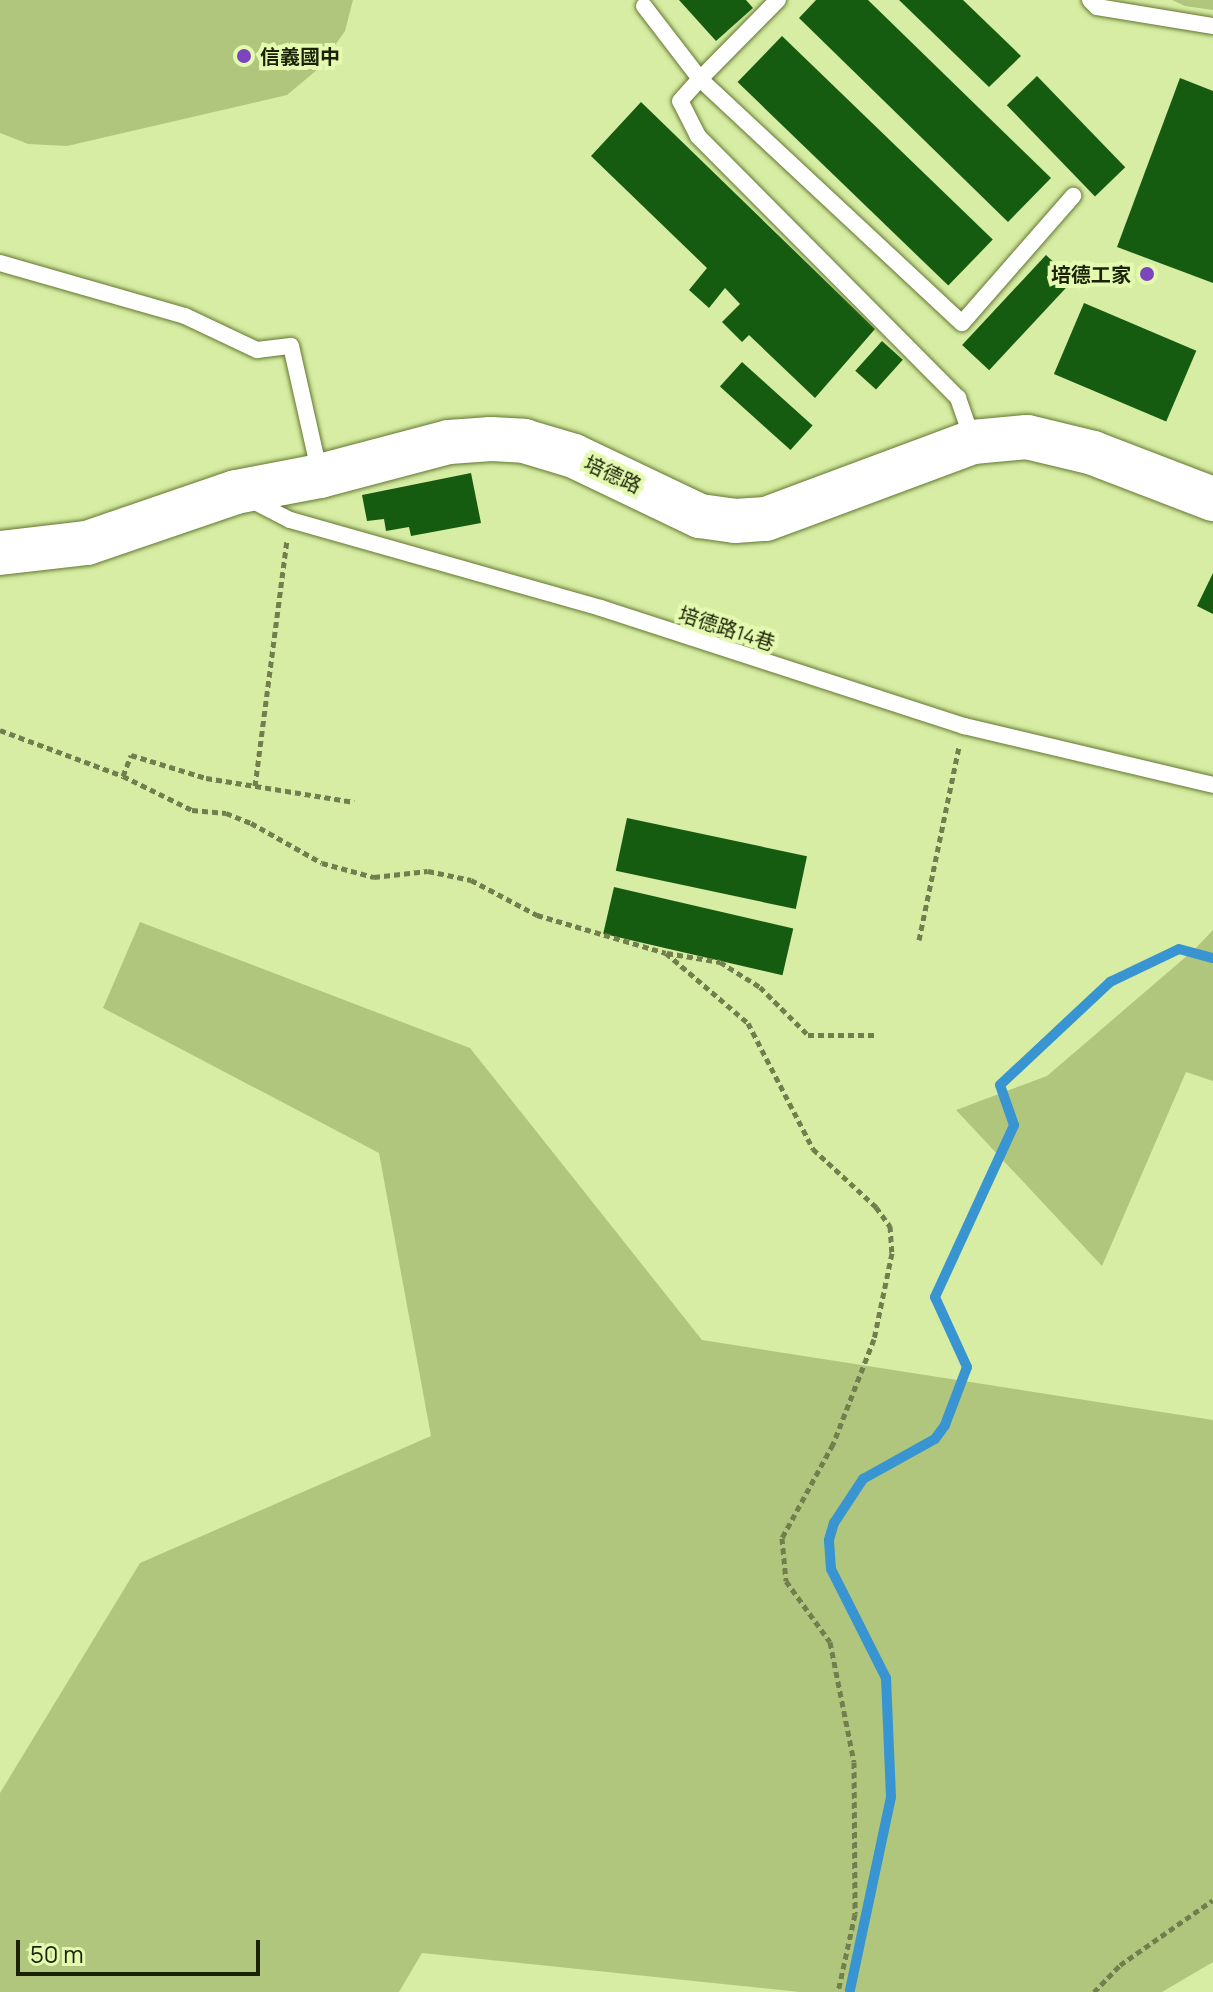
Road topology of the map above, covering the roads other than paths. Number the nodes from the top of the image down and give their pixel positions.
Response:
1 (778, 0) edge
2 (1090, 0) edge
3 (644, 6) dead end
4 (1213, 26) edge
5 (700, 79) junction
6 (1073, 196) dead end
7 (0, 263) edge
8 (973, 442) junction
9 (320, 476) junction
10 (236, 492) junction
11 (1213, 499) edge
12 (0, 553) edge
13 (1213, 785) edge

1 - 5 lane
2 - 4 lane
3 - 5 lane
5 - 6 lane
5 - 8 lane
7 - 9 lane
8 - 9 main road, 培德路
8 - 11 main road, 培德路
9 - 10 main road, 培德路
10 - 12 main road, 培德路
10 - 13 lane, 培德路14巷

